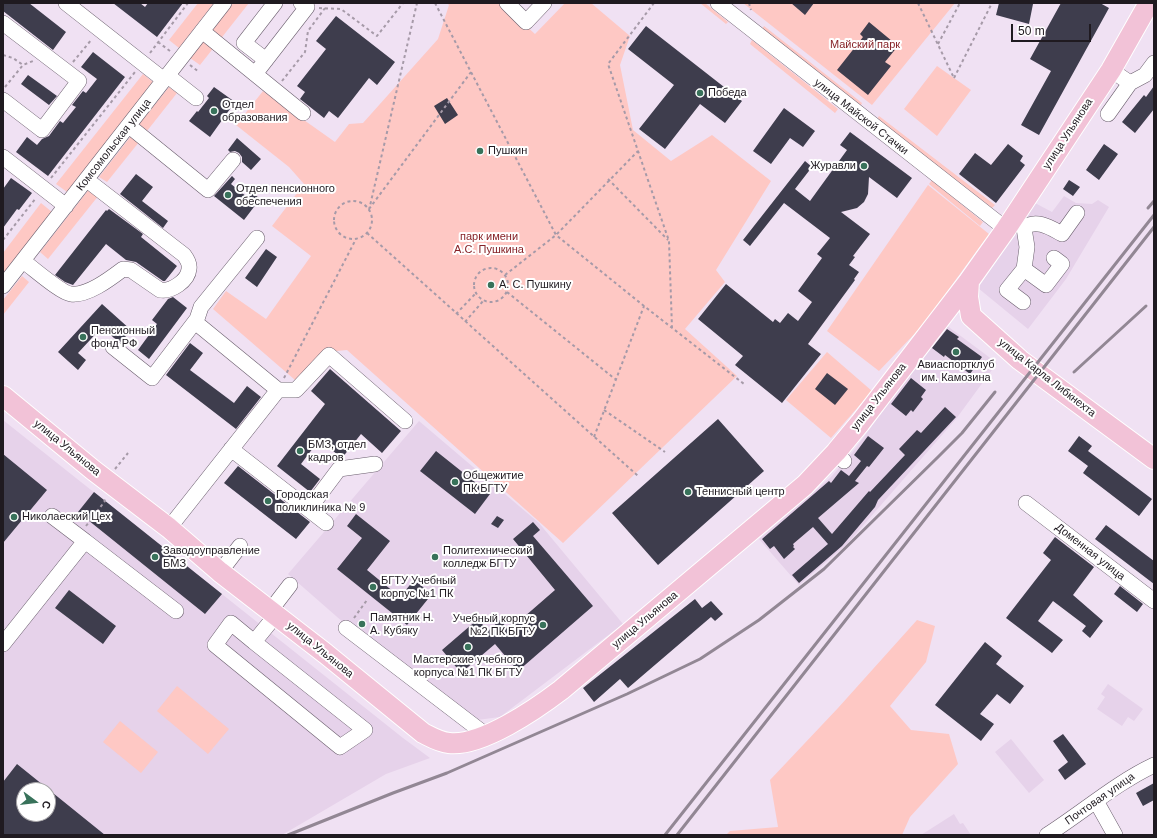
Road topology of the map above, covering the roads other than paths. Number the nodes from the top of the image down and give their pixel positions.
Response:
1 (66, 3) edge
2 (224, 3) edge
3 (275, 3) edge
4 (507, 3) edge
5 (544, 3) edge
6 (718, 3) edge
7 (1149, 3) edge
8 (304, 5) edge
9 (3, 23) edge
10 (202, 31) junction
11 (266, 60) junction
12 (1154, 63) edge
13 (1110, 70) junction
14 (255, 74) junction
15 (166, 78) junction
16 (1130, 83) junction
17 (196, 98) dead end
18 (3, 100) edge
19 (303, 113) dead end
20 (1108, 114) dead end
21 (129, 126) junction
22 (3, 157) edge
23 (233, 160) dead end
24 (87, 180) junction
25 (66, 206) junction
26 (1077, 213) dead end
27 (1014, 226) junction
28 (257, 238) dead end
29 (1054, 258) dead end
30 (23, 261) junction
31 (1024, 269) junction
32 (969, 281) junction
33 (3, 286) edge
34 (1022, 302) dead end
35 (970, 315) junction
36 (941, 318) junction
37 (195, 322) junction
38 (113, 347) dead end
39 (278, 390) junction
40 (3, 396) edge
41 (405, 421) dead end
42 (231, 449) junction
43 (1154, 459) edge
44 (375, 464) dead end
45 (1026, 503) dead end
46 (309, 510) junction
47 (52, 516) dead end
48 (326, 523) dead end
49 (168, 528) junction
50 (84, 541) junction
51 (240, 546) dead end
52 (220, 572) junction
53 (290, 585) dead end
54 (1154, 601) edge
55 (176, 611) dead end
56 (273, 613) junction
57 (346, 628) road end
58 (254, 642) junction
59 (3, 644) edge
60 (486, 735) junction
61 (1154, 765) edge
62 (1096, 801) junction
63 (1048, 835) edge
64 (1115, 835) edge

1 - 15 street
2 - 10 street, Комсомольская улица
3 - 11 street
4 - 5 street
6 - 27 street, улица Майской Стачки
7 - 13 main road, улица Ульянова
8 - 11 street
9 - 18 street
10 - 14 street
10 - 15 street, Комсомольская улица
11 - 14 street
12 - 16 street
13 - 16 street
13 - 27 main road, улица Ульянова
14 - 19 street
15 - 17 street
15 - 21 street, Комсомольская улица
16 - 20 street
21 - 23 street
21 - 24 street, Комсомольская улица
22 - 25 street
24 - 25 street, Комсомольская улица
24 - 30 street
25 - 30 street, Комсомольская улица
26 - 27 street
27 - 31 street
27 - 32 main road, улица Ульянова
28 - 37 street
29 - 31 street
30 - 33 street, Комсомольская улица
31 - 34 street
32 - 35 main road
32 - 36 main road, улица Ульянова
35 - 36 main road
35 - 43 main road, улица Карла Либкнехта
36 - 60 main road, улица Ульянова
37 - 38 street
37 - 39 street
39 - 41 street
39 - 42 street
40 - 49 main road, улица Ульянова
42 - 46 street
42 - 49 street
44 - 46 street
45 - 54 street, Доменная улица
46 - 48 street
47 - 50 street
49 - 52 main road, улица Ульянова
50 - 55 street
50 - 59 street
51 - 52 street
52 - 56 main road, улица Ульянова
53 - 56 street
56 - 58 street
56 - 60 main road, улица Ульянова
57 - 60 street
58 - 58 street
61 - 62 street, Почтовая улица
62 - 63 street, Почтовая улица
62 - 64 street

